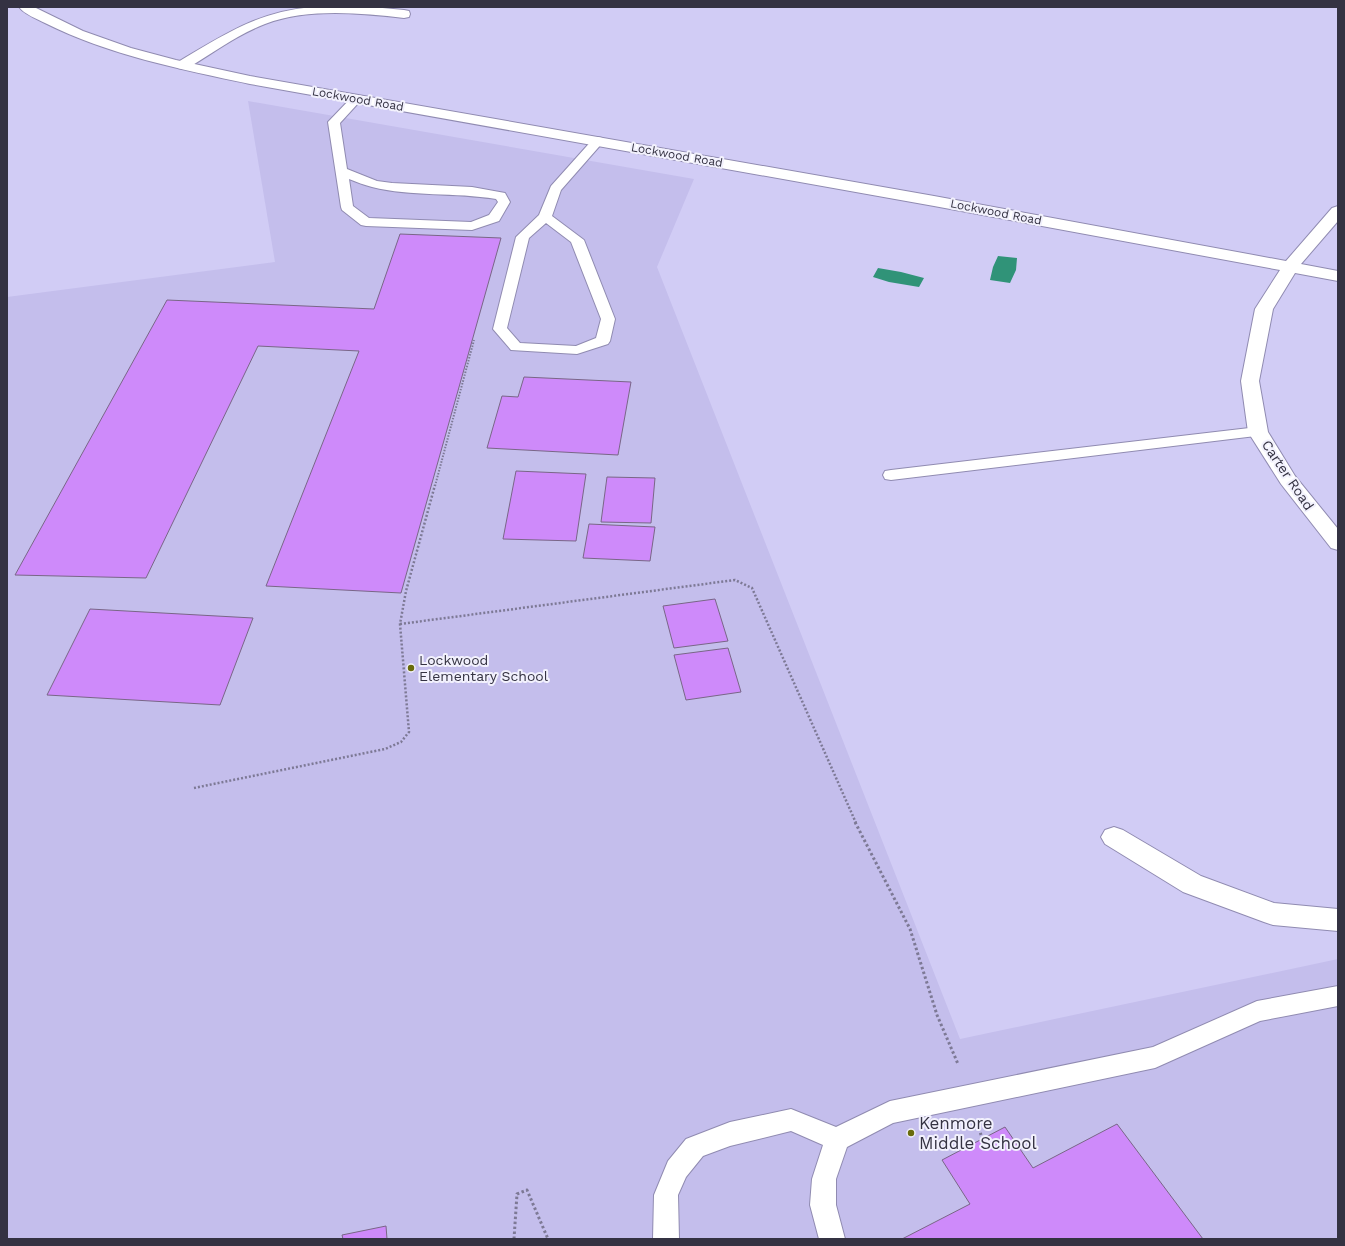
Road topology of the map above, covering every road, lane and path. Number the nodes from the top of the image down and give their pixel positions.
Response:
1 (26, 7) edge
2 (404, 14) dead end
3 (183, 65) junction
4 (356, 99) junction
5 (598, 141) junction
6 (343, 172) junction
7 (1338, 211) edge
8 (545, 217) junction
9 (1290, 267) junction
10 (1338, 276) edge
11 (476, 334) dead end
12 (1258, 432) junction
13 (891, 475) dead end
14 (1338, 543) edge
15 (400, 624) junction
16 (194, 788) dead end
17 (1114, 837) dead end
18 (1338, 920) edge
19 (1338, 996) edge
20 (971, 1095) junction
21 (981, 1135) dead end
22 (836, 1140) junction
23 (514, 1239) edge
24 (548, 1239) edge
25 (666, 1239) edge
26 (832, 1239) edge

1 - 3 street, Lockwood Road
2 - 3 street
3 - 4 street, Lockwood Road
4 - 5 street, Lockwood Road
4 - 6 lane
5 - 8 lane
5 - 9 street, Lockwood Road
6 - 6 lane
7 - 9 street, Carter Road
8 - 8 lane
9 - 10 street, Lockwood Road
9 - 12 street, Carter Road
11 - 15 path
12 - 13 lane
12 - 14 street, Carter Road
15 - 16 path
15 - 20 path
17 - 18 street
19 - 20 lane
20 - 21 path
20 - 22 lane
22 - 25 lane
22 - 26 lane
23 - 24 path

